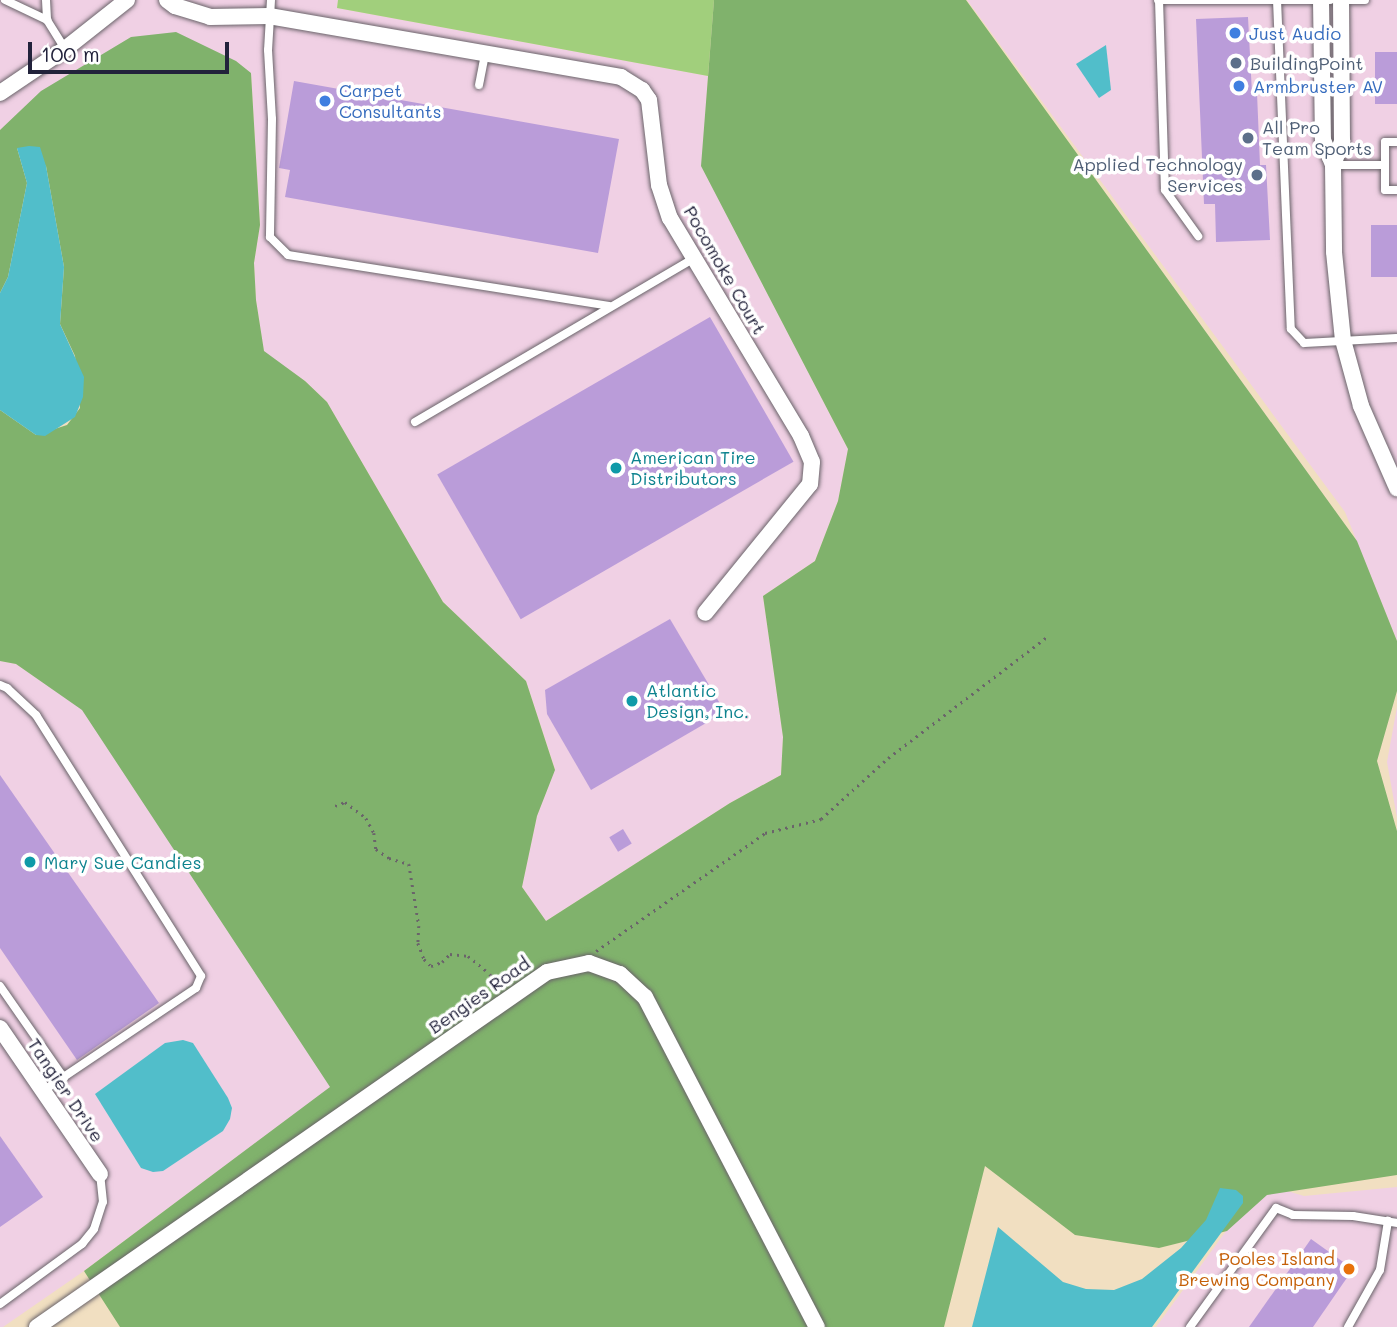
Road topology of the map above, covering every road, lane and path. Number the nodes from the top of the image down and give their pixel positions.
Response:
1 (5, 0) edge
2 (46, 0) edge
3 (127, 0) edge
4 (167, 0) edge
5 (1159, 0) edge
6 (1277, 0) edge
7 (1321, 0) edge
8 (1331, 0) edge
9 (1343, 0) edge
10 (1365, 0) edge
11 (270, 8) edge
12 (47, 20) junction
13 (65, 49) junction
14 (485, 52) junction
15 (480, 85) dead end
16 (0, 93) edge
17 (1397, 142) edge
18 (1385, 164) junction
19 (1333, 165) junction
20 (1397, 190) edge
21 (1198, 236) dead end
22 (694, 258) junction
23 (609, 306) junction
24 (1397, 338) edge
25 (1343, 340) junction
26 (415, 422) dead end
27 (1397, 488) edge
28 (705, 612) dead end
29 (1047, 637) dead end
30 (0, 685) edge
31 (335, 806) dead end
32 (589, 963) junction
33 (0, 986) edge
34 (507, 1000) junction
35 (0, 1028) edge
36 (64, 1078) junction
37 (44, 1090) junction
38 (100, 1174) joint
39 (1392, 1222) edge
40 (0, 1304) edge
41 (37, 1327) edge
42 (817, 1327) edge
43 (1190, 1327) edge
44 (1348, 1327) edge

1 - 12 lane
2 - 12 lane
3 - 13 street
4 - 11 street, Pocomoke Court
5 - 6 lane
5 - 21 lane
6 - 7 lane
6 - 25 lane
7 - 8 lane
7 - 19 street
9 - 10 lane
9 - 19 street
11 - 14 street, Pocomoke Court
11 - 23 lane
12 - 13 lane
13 - 16 street
14 - 15 lane
14 - 22 street, Pocomoke Court
17 - 18 lane
18 - 19 lane
18 - 20 lane
19 - 25 street
22 - 23 lane
22 - 28 street, Pocomoke Court
23 - 26 lane
24 - 25 lane
25 - 27 street
29 - 32 path
30 - 36 lane
31 - 34 path
32 - 34 street, Bengies Road
32 - 42 street
33 - 36 lane
34 - 41 street, Bengies Road
35 - 37 street, Tangier Drive
36 - 37 lane
37 - 38 street, Tangier Drive
38 - 40 lane
39 - 43 lane
39 - 44 lane

